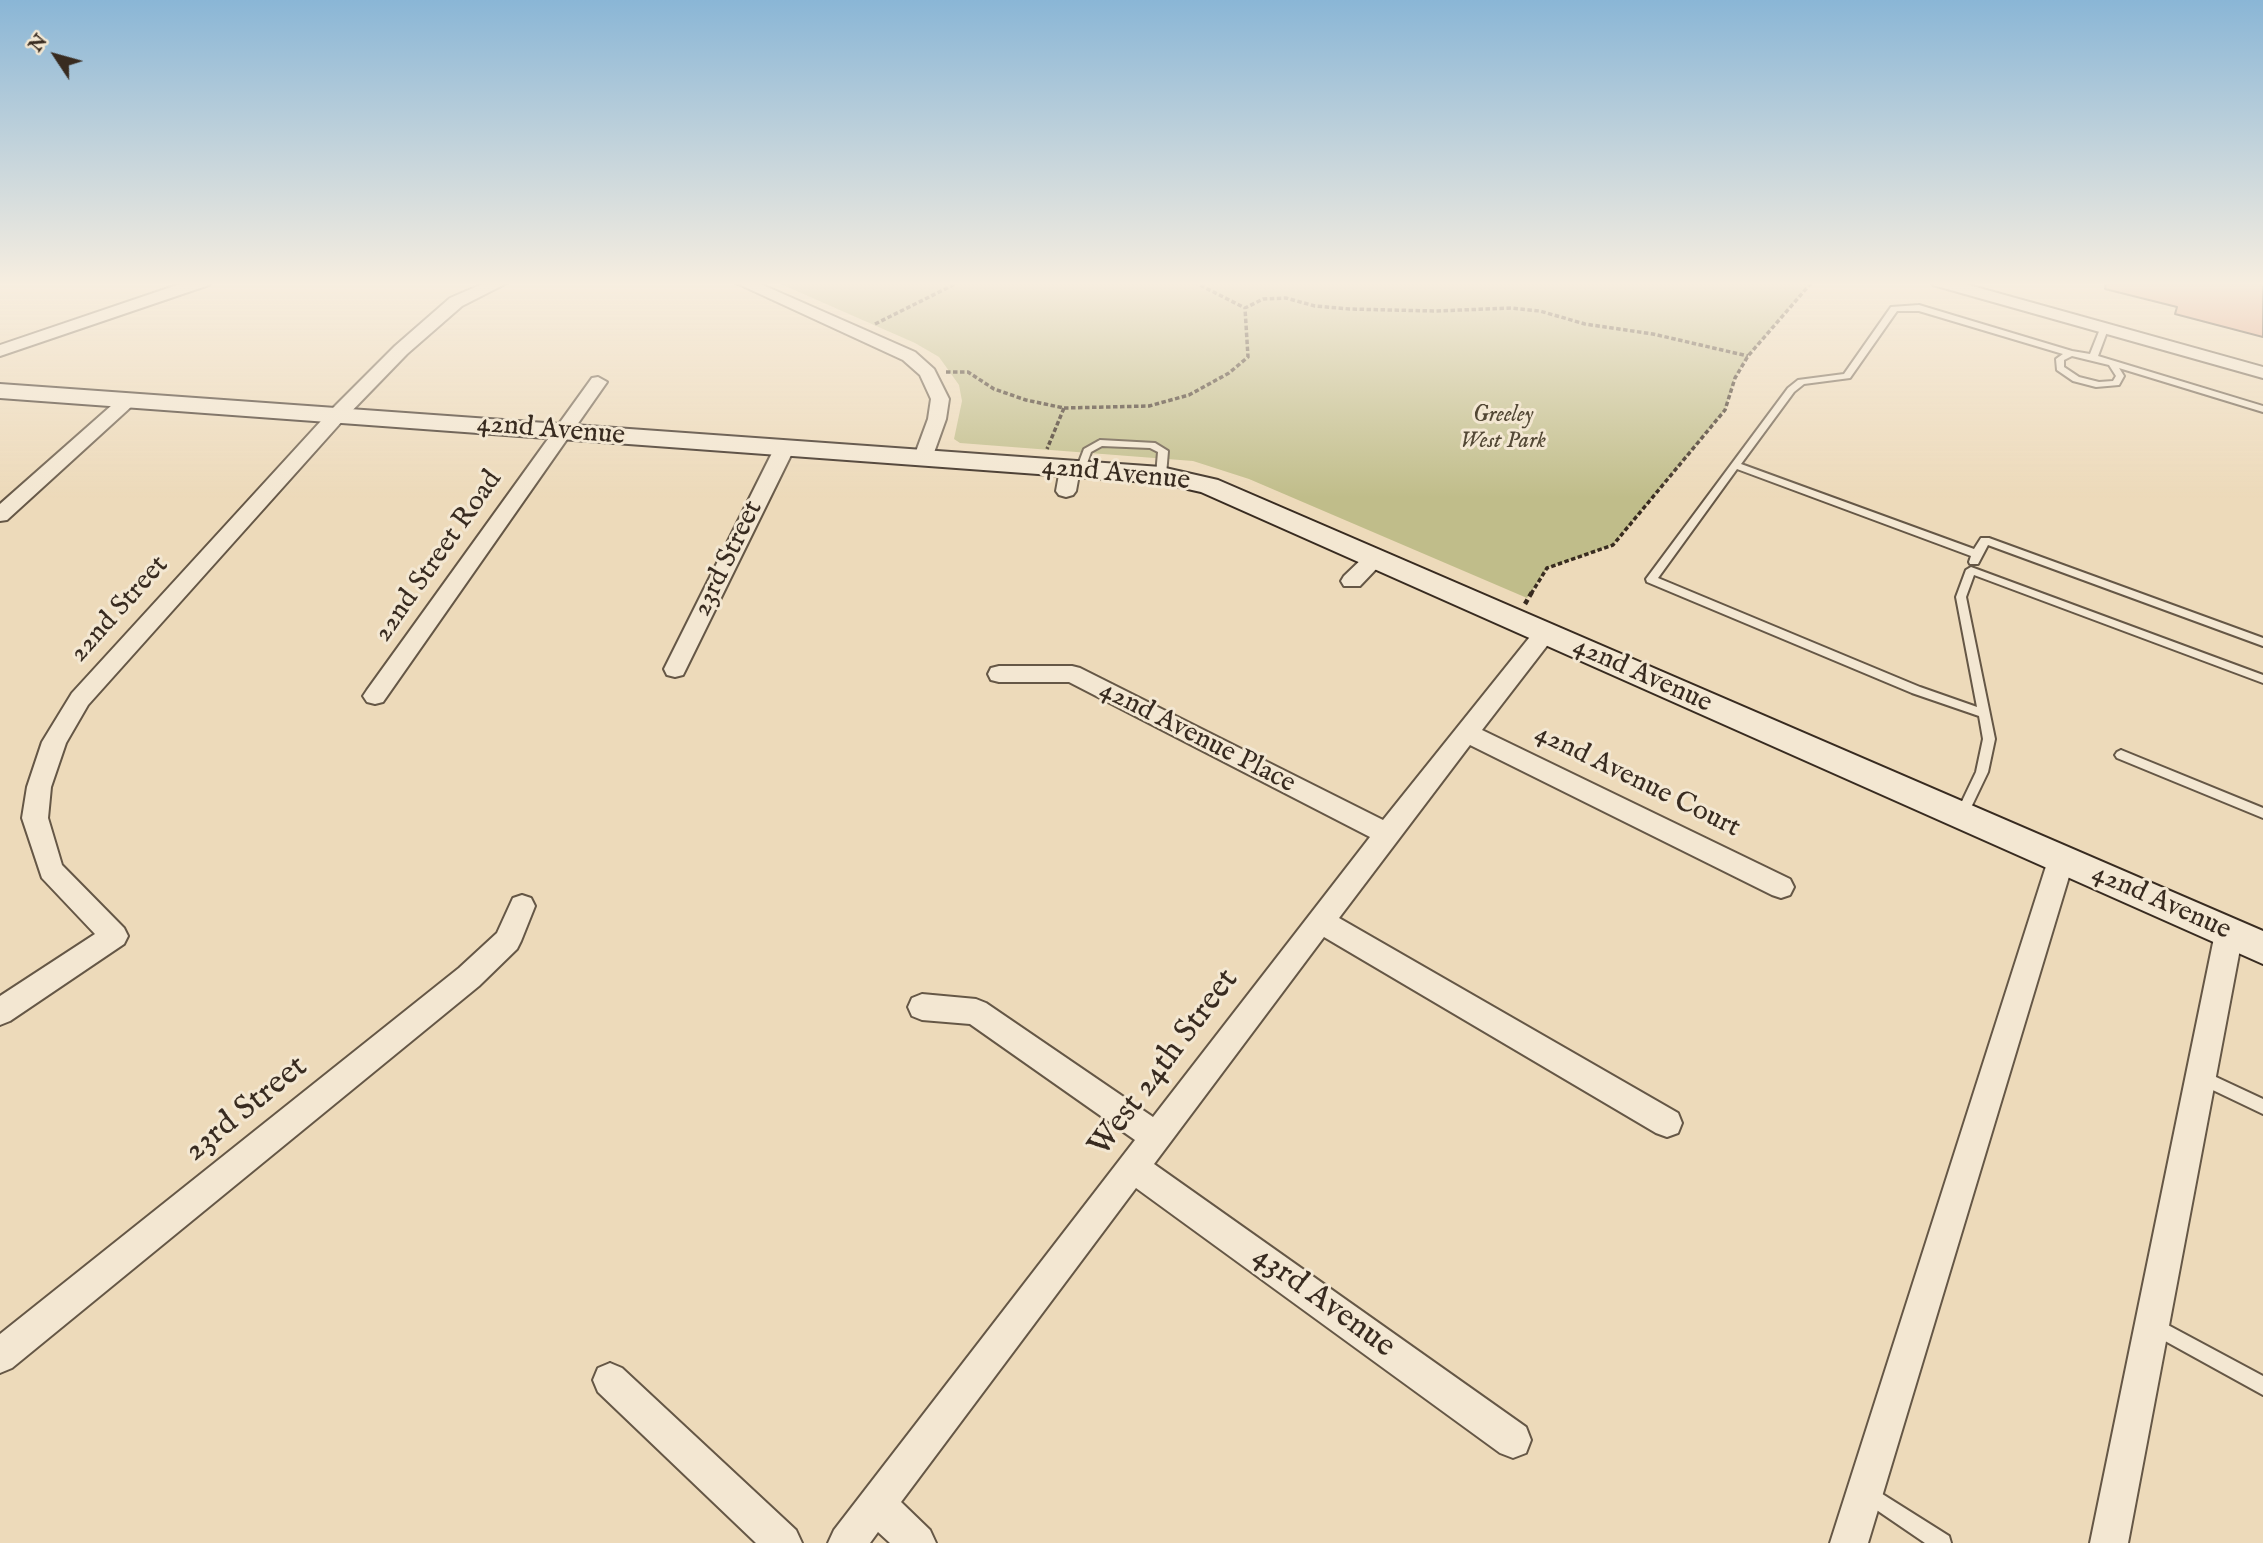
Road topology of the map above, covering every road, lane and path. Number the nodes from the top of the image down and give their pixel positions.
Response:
1 (397, 354) edge
2 (905, 354) edge
3 (1248, 354) edge
4 (1739, 354) edge
5 (1862, 354) edge
6 (2071, 354) joint
7 (2094, 354) edge
8 (2194, 354) edge
9 (1748, 356) joint
10 (2093, 357) junction
11 (2112, 363) junction
12 (928, 373) junction
13 (2263, 373) edge
14 (598, 382) dead end
15 (0, 391) edge
16 (126, 402) junction
17 (1064, 408) junction
18 (2263, 409) edge
19 (338, 414) junction
20 (561, 432) junction
21 (784, 449) junction
22 (924, 457) junction
23 (1735, 465) junction
24 (1040, 467) junction
25 (0, 515) edge
26 (1978, 554) junction
27 (1373, 560) junction
28 (1971, 570) junction
29 (1352, 581) dead end
30 (1518, 621) junction
31 (1545, 633) junction
32 (2263, 642) edge
33 (675, 669) dead end
34 (999, 674) dead end
35 (2263, 679) edge
36 (375, 696) dead end
37 (1985, 714) junction
38 (1466, 733) junction
39 (2122, 755) dead end
40 (2263, 813) edge
41 (1961, 816) junction
42 (1387, 834) junction
43 (2061, 860) junction
44 (1781, 887) dead end
45 (522, 906) dead end
46 (1321, 921) junction
47 (2229, 933) junction
48 (2263, 948) edge
49 (922, 1007) dead end
50 (0, 1012) edge
51 (2201, 1077) junction
52 (2263, 1107) edge
53 (1667, 1123) dead end
54 (1156, 1137) junction
55 (1133, 1167) junction
56 (2152, 1324) junction
57 (0, 1356) edge
58 (610, 1380) dead end
59 (2263, 1386) edge
60 (1513, 1440) dead end
61 (1864, 1492) junction
62 (877, 1505) junction
63 (783, 1543) edge
64 (847, 1543) edge
65 (917, 1543) edge
66 (1849, 1543) edge
67 (1942, 1543) edge
68 (2109, 1543) edge

1 - 19 street, 22nd Street
2 - 12 street
3 - 17 path
4 - 9 path
5 - 23 lane
6 - 10 lane
6 - 11 lane
7 - 10 lane
8 - 13 street
9 - 30 path
10 - 11 lane
11 - 18 lane
12 - 17 path
12 - 22 street
14 - 20 street, 22nd Street Road
15 - 16 street, 42nd Avenue
16 - 19 street, 42nd Avenue
16 - 25 street
17 - 24 path
19 - 20 street, 42nd Avenue
19 - 50 street, 22nd Street
20 - 21 street, 42nd Avenue
20 - 36 street, 22nd Street Road
21 - 22 street, 42nd Avenue
21 - 33 street, 23rd Street
22 - 24 street, 42nd Avenue
23 - 26 lane
23 - 37 lane
24 - 27 street, 42nd Avenue
26 - 28 lane
26 - 32 lane
27 - 29 street
27 - 30 street, 42nd Avenue
28 - 35 lane
28 - 37 lane
30 - 31 street, 42nd Avenue
31 - 38 street, West 24th Street
31 - 41 street, 42nd Avenue
34 - 42 street, 42nd Avenue Place
37 - 41 lane
38 - 42 street, West 24th Street
38 - 44 street, 42nd Avenue Court
39 - 40 lane
41 - 43 street, 42nd Avenue
42 - 46 street, West 24th Street
43 - 47 street, 42nd Avenue
43 - 61 street
45 - 57 street, 23rd Street
46 - 53 street
46 - 54 street, West 24th Street
47 - 48 street, 42nd Avenue
47 - 51 street
49 - 54 street
51 - 52 lane
51 - 56 street
54 - 55 street, West 24th Street
55 - 60 street, 43rd Avenue
55 - 62 street, West 24th Street
56 - 59 lane
56 - 68 street
58 - 63 street
61 - 66 street
61 - 67 lane
62 - 64 street, West 24th Street
62 - 65 street

